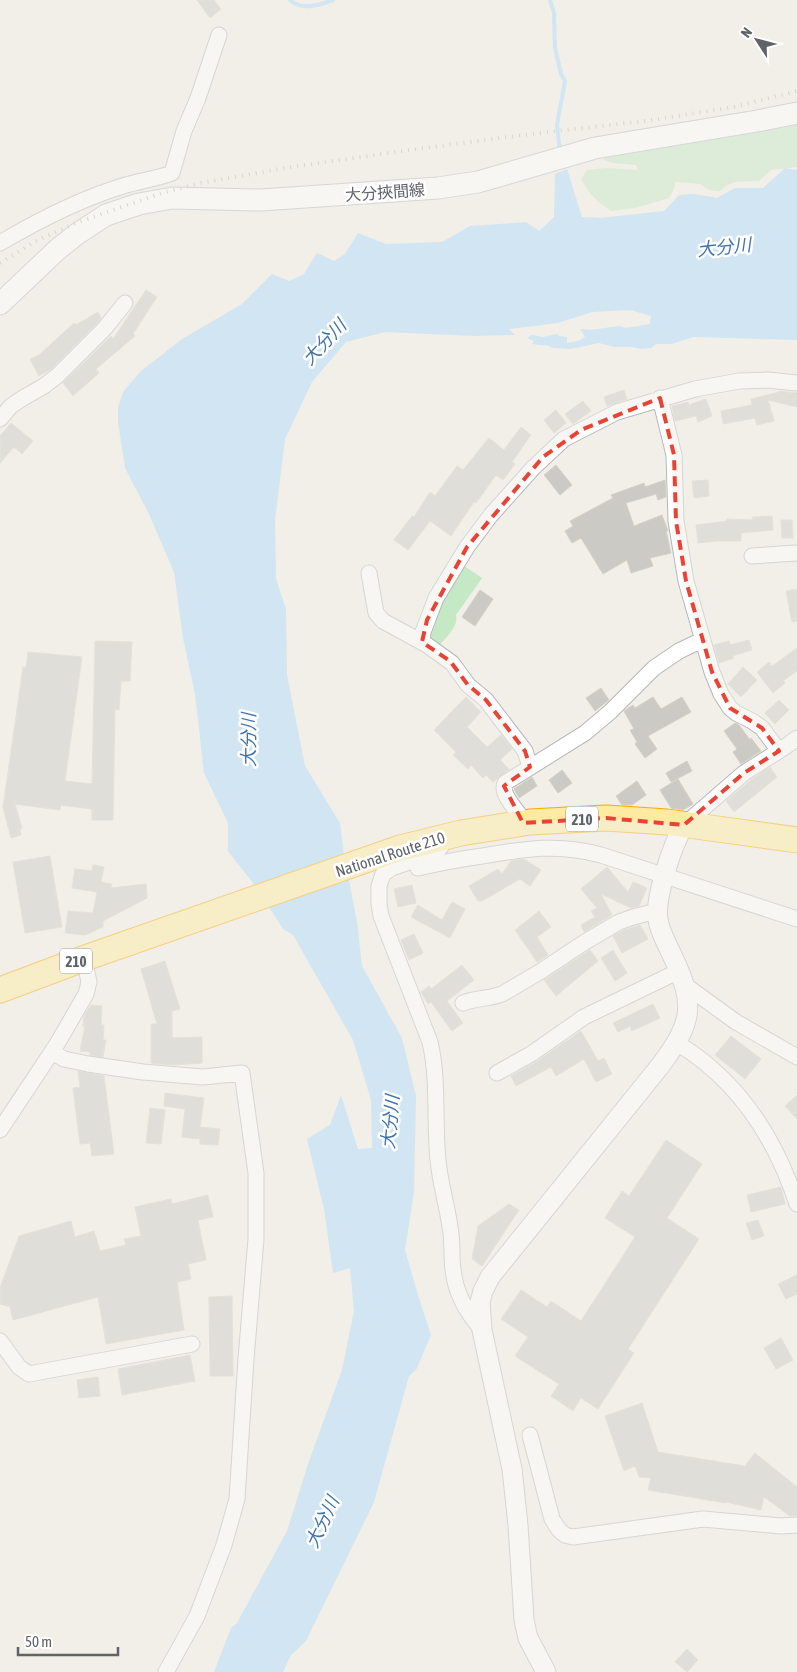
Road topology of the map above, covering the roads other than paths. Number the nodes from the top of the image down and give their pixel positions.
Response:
1 (219, 35) dead end
2 (797, 112) edge
3 (0, 243) edge
4 (125, 303) dead end
5 (0, 304) edge
6 (797, 383) edge
7 (660, 398) junction
8 (0, 419) edge
9 (797, 553) edge
10 (752, 556) dead end
11 (369, 573) dead end
12 (702, 640) junction
13 (422, 642) junction
14 (797, 738) edge
15 (779, 751) junction
16 (530, 767) junction
17 (523, 823) junction
18 (684, 825) junction
19 (797, 840) edge
20 (376, 869) junction
21 (664, 876) junction
22 (657, 911) junction
23 (797, 919) edge
24 (84, 958) junction
25 (682, 978) junction
26 (0, 990) edge
27 (463, 1004) dead end
28 (677, 1043) junction
29 (52, 1052) junction
30 (797, 1057) edge
31 (497, 1074) dead end
32 (0, 1130) edge
33 (797, 1204) edge
34 (482, 1330) junction
35 (0, 1341) edge
36 (192, 1344) dead end
37 (530, 1435) dead end
38 (797, 1525) edge
39 (166, 1672) edge
40 (546, 1672) edge

1 - 3 street
2 - 5 main road, 大分挾間線
4 - 8 street
6 - 7 street
7 - 12 street
7 - 13 street
9 - 10 street
11 - 13 street
12 - 15 street
12 - 16 street
13 - 16 street
14 - 15 street
15 - 18 street
16 - 17 street
17 - 18 highway, National Route 210 / 210
17 - 20 highway, National Route 210 / 210
18 - 19 highway, National Route 210 / 210
18 - 21 street
20 - 21 street
20 - 24 highway, National Route 210 / 210
20 - 34 street
21 - 22 street
21 - 23 street
22 - 25 street
22 - 27 street
24 - 26 highway, National Route 210 / 210
24 - 29 street
25 - 28 street
25 - 30 street
25 - 31 street
28 - 33 street
28 - 34 street
29 - 32 street
29 - 39 street
34 - 40 street
35 - 36 street
37 - 38 street

